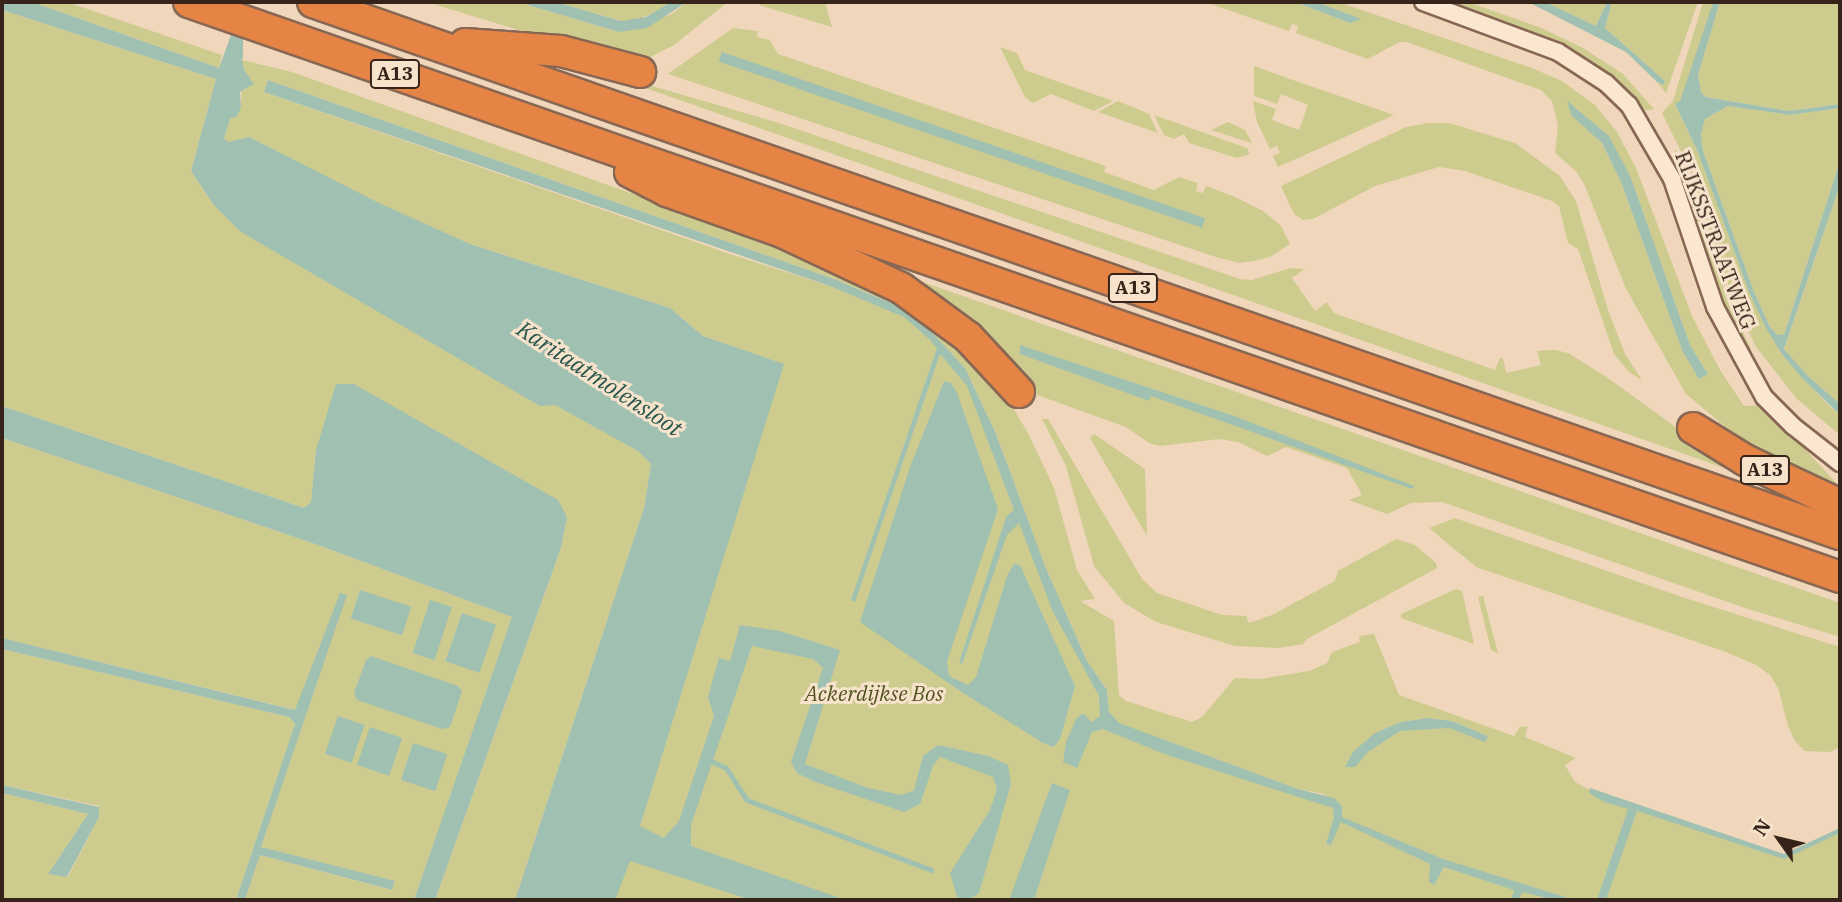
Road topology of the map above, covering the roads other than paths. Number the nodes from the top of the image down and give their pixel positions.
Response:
1 (189, 2) edge
2 (313, 2) edge
3 (1423, 2) edge
4 (427, 41) junction
5 (639, 72) dead end
6 (537, 123) junction
7 (1019, 392) dead end
8 (1693, 429) dead end
9 (1840, 463) edge
10 (1840, 505) edge
11 (1840, 534) edge
12 (1840, 577) edge

1 - 6 highway, A13
2 - 4 highway, A13
3 - 9 street, RIJKSSTRAATWEG
4 - 5 highway, A13
4 - 11 highway, A13
6 - 7 highway, A13
6 - 12 highway, A13
8 - 10 highway, A13

